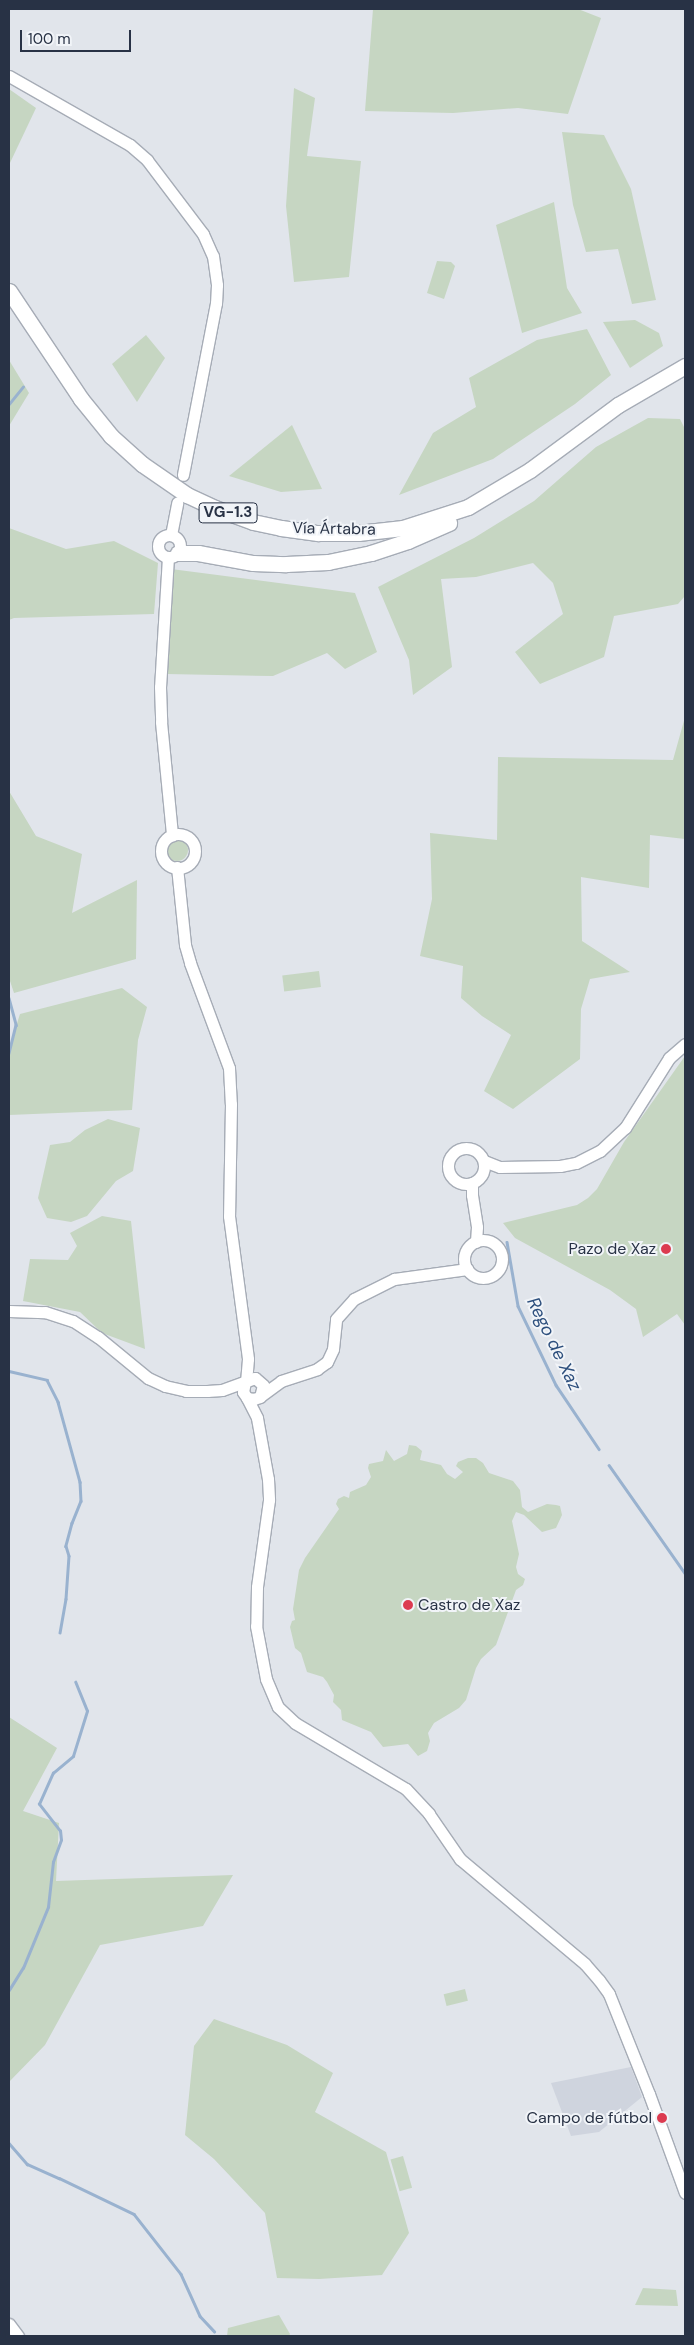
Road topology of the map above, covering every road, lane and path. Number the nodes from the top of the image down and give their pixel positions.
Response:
1 (9, 76) edge
2 (9, 291) edge
3 (685, 366) edge
4 (530, 470) junction
5 (183, 475) dead end
6 (177, 503) dead end
7 (172, 535) junction
8 (173, 555) junction
9 (172, 835) junction
10 (177, 868) junction
11 (685, 1044) edge
12 (484, 1166) junction
13 (468, 1183) junction
14 (481, 1241) junction
15 (466, 1264) junction
16 (9, 1311) edge
17 (248, 1359) junction
18 (258, 1379) junction
19 (281, 1381) junction
20 (245, 1382) junction
21 (222, 1390) junction
22 (246, 1396) junction
23 (261, 1396) junction
24 (257, 1418) junction
25 (685, 2193) edge
26 (9, 2324) edge
27 (18, 2336) edge

1 - 5 street
2 - 4 highway, Vía Ártabra / VG-1.3
3 - 4 highway, Vía Ártabra / VG-1.3
4 - 8 highway
6 - 7 street
7 - 8 street
7 - 8 street
8 - 9 street
9 - 10 street
9 - 10 street
10 - 17 street
11 - 12 street
12 - 13 street
12 - 13 street
13 - 14 street
14 - 15 street
14 - 15 street
15 - 19 street
16 - 21 street
17 - 18 street
17 - 20 street
18 - 19 street
18 - 20 street
18 - 23 street
19 - 23 street
20 - 21 street
20 - 22 street
21 - 22 street
22 - 23 street
22 - 24 street
23 - 24 street
24 - 25 street
26 - 27 street

